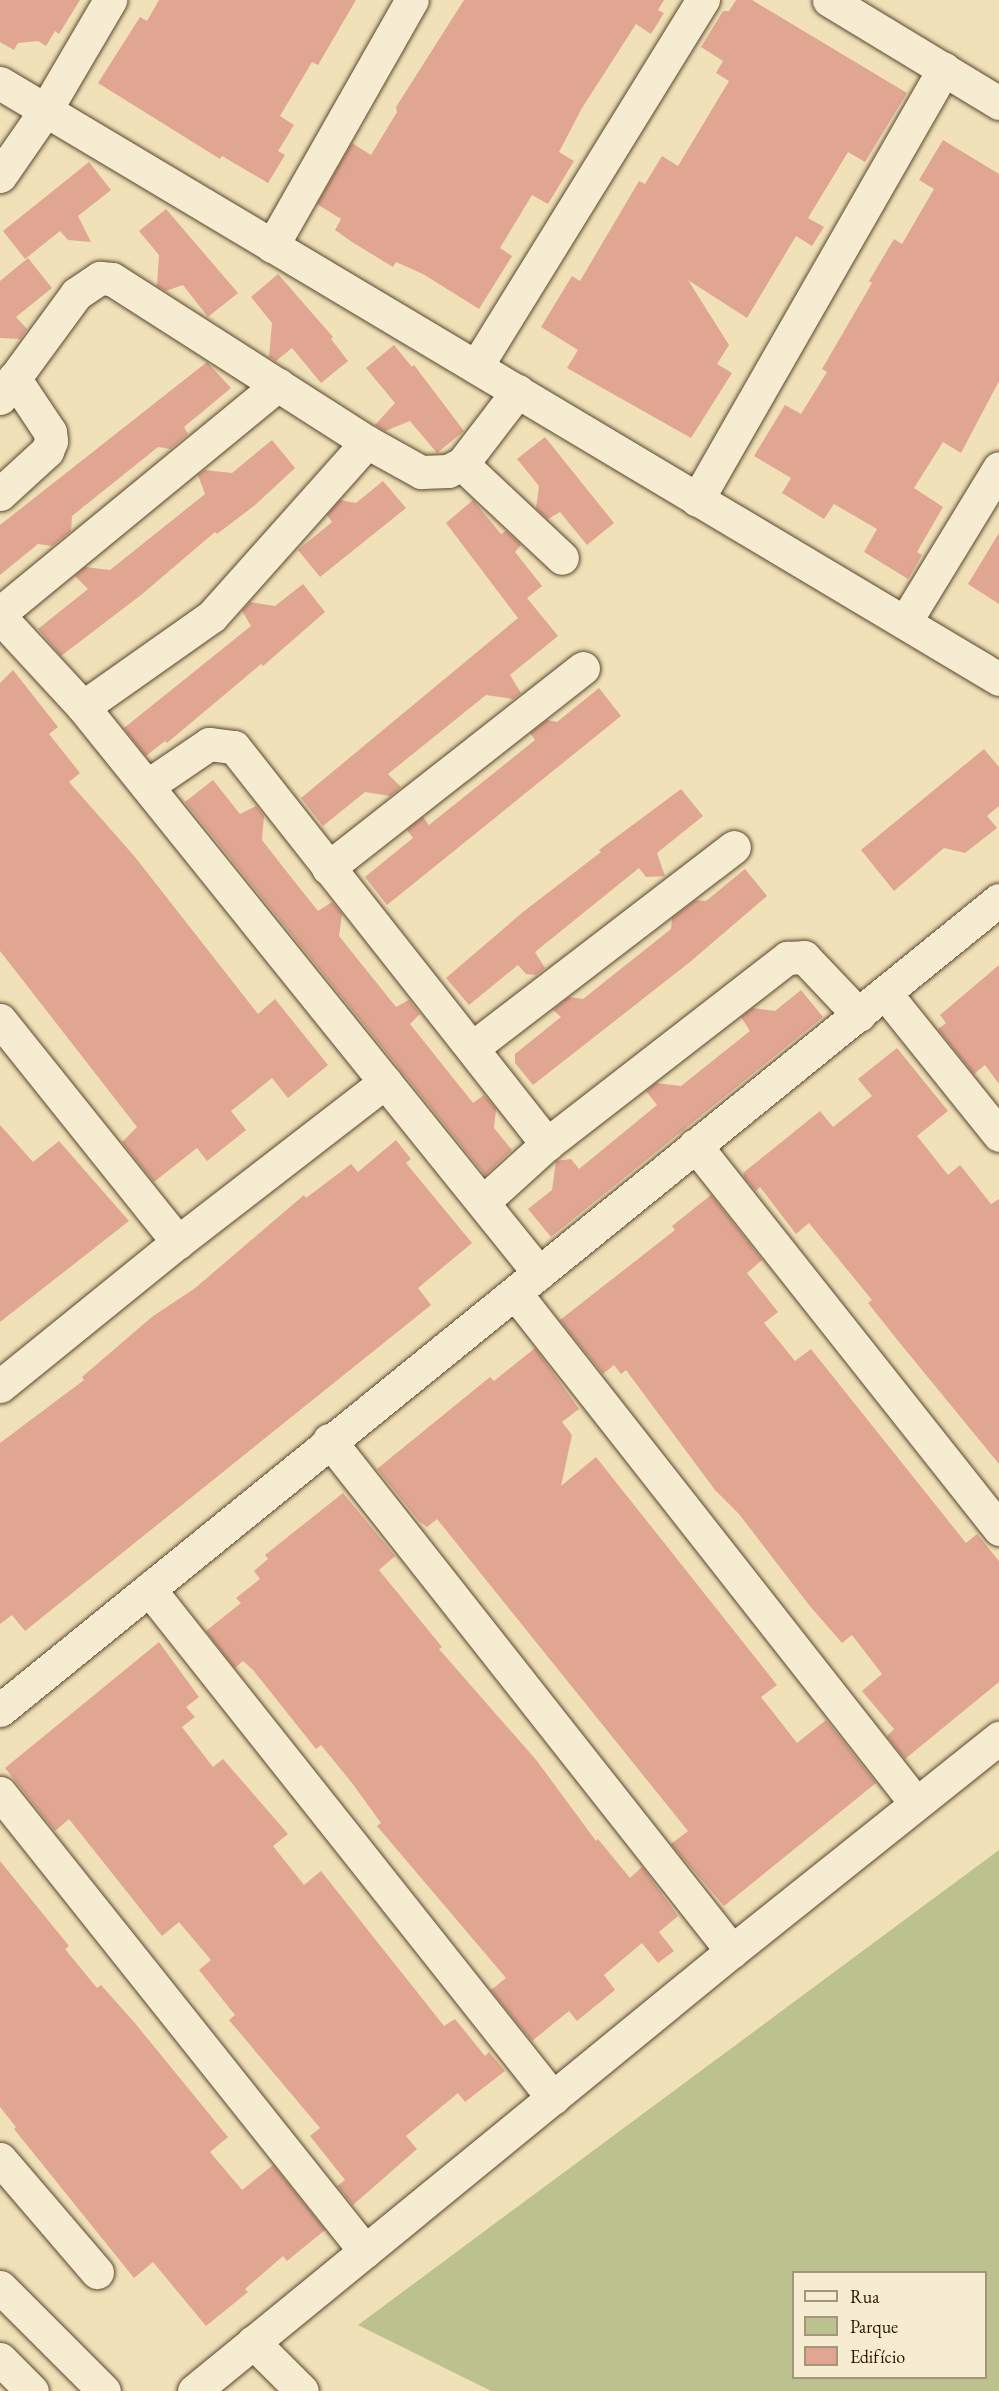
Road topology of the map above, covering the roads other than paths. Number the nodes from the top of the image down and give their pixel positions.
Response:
1 (110, 0) edge
2 (412, 0) edge
3 (703, 0) edge
4 (829, 0) edge
5 (944, 69) junction
6 (0, 83) edge
7 (999, 103) edge
8 (45, 111) junction
9 (0, 176) edge
10 (272, 246) junction
11 (476, 367) junction
12 (278, 385) junction
13 (7, 388) edge
14 (518, 391) junction
15 (367, 442) junction
16 (462, 464) junction
17 (999, 468) edge
18 (0, 494) edge
19 (697, 500) junction
20 (561, 558) dead end
21 (0, 613) edge
22 (0, 617) edge
23 (905, 622) junction
24 (583, 668) dead end
25 (999, 679) edge
26 (83, 707) junction
27 (147, 786) junction
28 (734, 847) dead end
29 (328, 868) junction
30 (999, 900) edge
31 (885, 993) junction
32 (859, 1015) junction
33 (0, 1020) edge
34 (472, 1048) junction
35 (385, 1082) junction
36 (999, 1135) edge
37 (547, 1144) junction
38 (695, 1145) junction
39 (483, 1202) junction
40 (178, 1242) junction
41 (527, 1283) junction
42 (0, 1386) edge
43 (329, 1440) junction
44 (999, 1529) edge
45 (149, 1589) junction
46 (0, 1710) edge
47 (999, 1738) edge
48 (0, 1793) edge
49 (915, 1802) junction
50 (732, 1951) junction
51 (553, 2098) junction
52 (0, 2159) edge
53 (365, 2251) junction
54 (97, 2272) dead end
55 (0, 2287) edge
56 (253, 2342) junction
57 (0, 2360) edge
58 (32, 2391) edge
59 (104, 2391) edge
60 (194, 2391) edge
61 (302, 2391) edge

1 - 8 street
2 - 10 street
3 - 11 street
4 - 5 street
5 - 7 street
5 - 19 street
6 - 8 street
8 - 9 street
8 - 10 street
10 - 11 street
11 - 14 street
12 - 13 street
12 - 15 street
12 - 21 street
13 - 18 street
14 - 16 street
14 - 19 street
15 - 16 street
15 - 26 street
16 - 20 street
17 - 23 street
19 - 23 street
22 - 26 street
23 - 25 street
24 - 29 street
26 - 27 street
27 - 29 street
27 - 35 street
28 - 34 street
29 - 34 street
30 - 31 street
31 - 32 street
31 - 36 street
32 - 37 street
32 - 38 street
33 - 40 street
34 - 37 street
35 - 39 street
35 - 40 street
37 - 39 street
38 - 41 street
38 - 44 street
39 - 41 street
40 - 42 street
41 - 43 street
41 - 49 street
43 - 45 street
43 - 50 street
45 - 46 street
45 - 51 street
47 - 49 street
48 - 53 street
49 - 50 street
50 - 51 street
51 - 53 street
52 - 54 street
53 - 56 street
55 - 59 street
56 - 60 street
56 - 61 street
57 - 58 street

